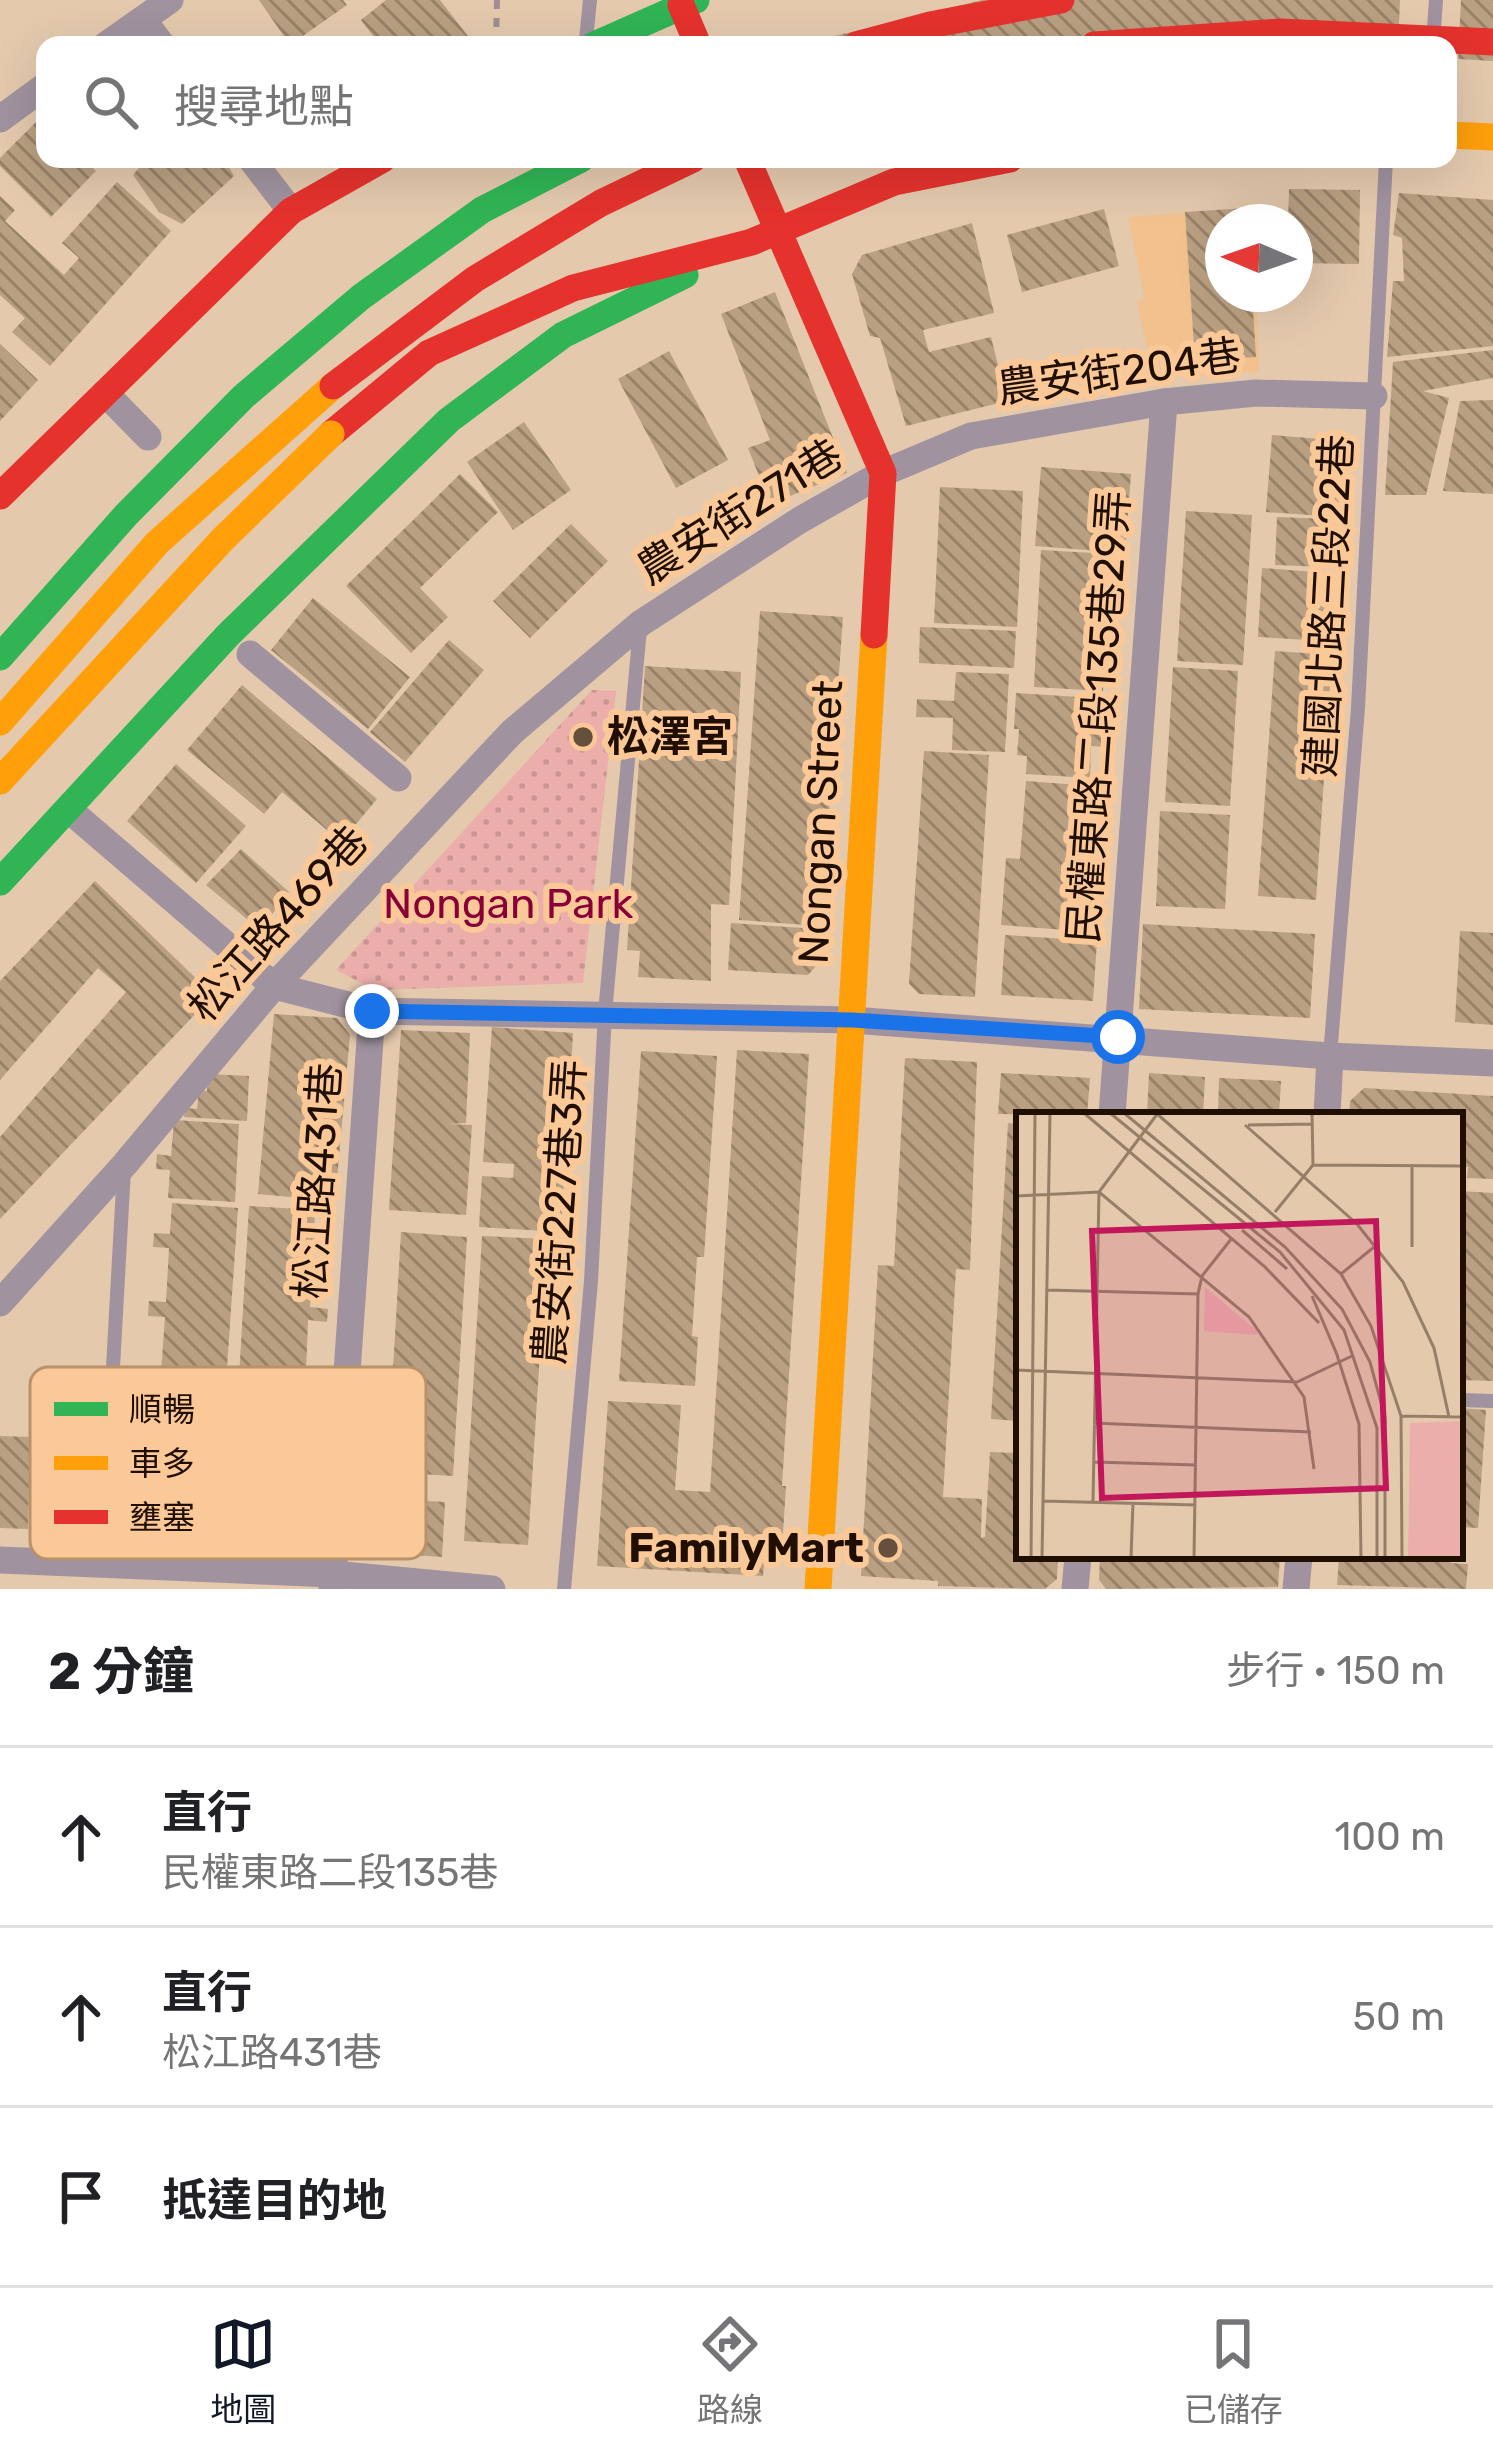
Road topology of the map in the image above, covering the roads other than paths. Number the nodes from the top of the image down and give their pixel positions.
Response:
1 (170, 0) edge
2 (590, 0) edge
3 (1061, 0) edge
4 (1436, 0) edge
5 (688, 3) edge
6 (143, 10) edge
7 (116, 36) edge
8 (590, 36) edge
9 (611, 36) edge
10 (696, 36) edge
11 (889, 36) edge
12 (1223, 36) edge
13 (1365, 36) edge
14 (1434, 36) edge
15 (1457, 40) edge
16 (1493, 42) edge
17 (36, 93) edge
18 (0, 119) edge
19 (1457, 135) edge
20 (1493, 137) edge
21 (257, 168) edge
22 (367, 168) edge
23 (563, 168) edge
24 (674, 168) edge
25 (748, 168) edge
26 (965, 168) edge
27 (1386, 168) edge
28 (291, 211) junction
29 (765, 237) junction
30 (105, 393) junction
31 (1374, 395) junction
32 (1164, 402) junction
33 (148, 437) dead end
34 (883, 473) junction
35 (0, 496) edge
36 (641, 623) junction
37 (250, 654) dead end
38 (0, 657) edge
39 (0, 722) edge
40 (398, 778) dead end
41 (0, 781) edge
42 (68, 808) junction
43 (0, 882) edge
44 (274, 986) junction
45 (372, 1011) junction
46 (605, 1013) junction
47 (852, 1020) junction
48 (1118, 1037) junction
49 (1330, 1056) junction
50 (1493, 1063) edge
51 (1112, 1112) edge
52 (1327, 1112) edge
53 (124, 1164) junction
54 (0, 1303) edge
55 (113, 1367) edge
56 (348, 1367) edge
57 (1463, 1400) edge
58 (1493, 1401) edge
59 (102, 1559) edge
60 (1078, 1559) edge
61 (1299, 1559) edge
62 (0, 1560) edge
63 (102, 1567) junction
64 (333, 1582) edge
65 (492, 1589) edge
66 (564, 1589) edge
67 (818, 1589) edge
68 (1076, 1589) edge
69 (1296, 1589) edge

1 - 6 street
2 - 8 lane
3 - 11 main road
4 - 14 lane
5 - 9 main road
5 - 10 main road
6 - 7 street
12 - 13 main road, bridge
15 - 16 main road, bridge
17 - 18 street
19 - 20 main road
21 - 28 street
22 - 28 main road
23 - 38 main road
24 - 39 main road, bridge
25 - 29 main road, Nongan Street
26 - 29 main road
27 - 31 lane, 建國北路三段22巷
28 - 30 main road
29 - 34 main road, Nongan Street
29 - 41 main road, bridge
29 - 42 main road
30 - 33 street
30 - 35 main road
31 - 32 street, 農安街204巷
31 - 49 lane, 建國北路三段22巷
32 - 34 street, 農安街204巷
32 - 48 street, 民權東路二段135巷29弄
34 - 36 street, 農安街271巷
34 - 47 main road, Nongan Street
36 - 44 street, 松江路469巷
36 - 46 lane, 農安街227巷3弄
37 - 40 street
42 - 43 main road
42 - 44 street
44 - 45 street
44 - 53 street, 松江路469巷
45 - 46 street, 松江路431巷
45 - 56 street, 松江路431巷
46 - 47 street, 松江路431巷
46 - 66 lane, 農安街227巷3弄
47 - 48 street, 松江路431巷
47 - 67 main road, Nongan Street
48 - 49 street, 松江路431巷
48 - 51 street, 民權東路二段135巷29弄
49 - 50 street, 松江路431巷
49 - 52 street
53 - 54 street, 松江路469巷
53 - 55 lane
57 - 58 lane
59 - 63 lane
60 - 68 street
61 - 69 street
62 - 63 street
63 - 64 street
64 - 65 street

